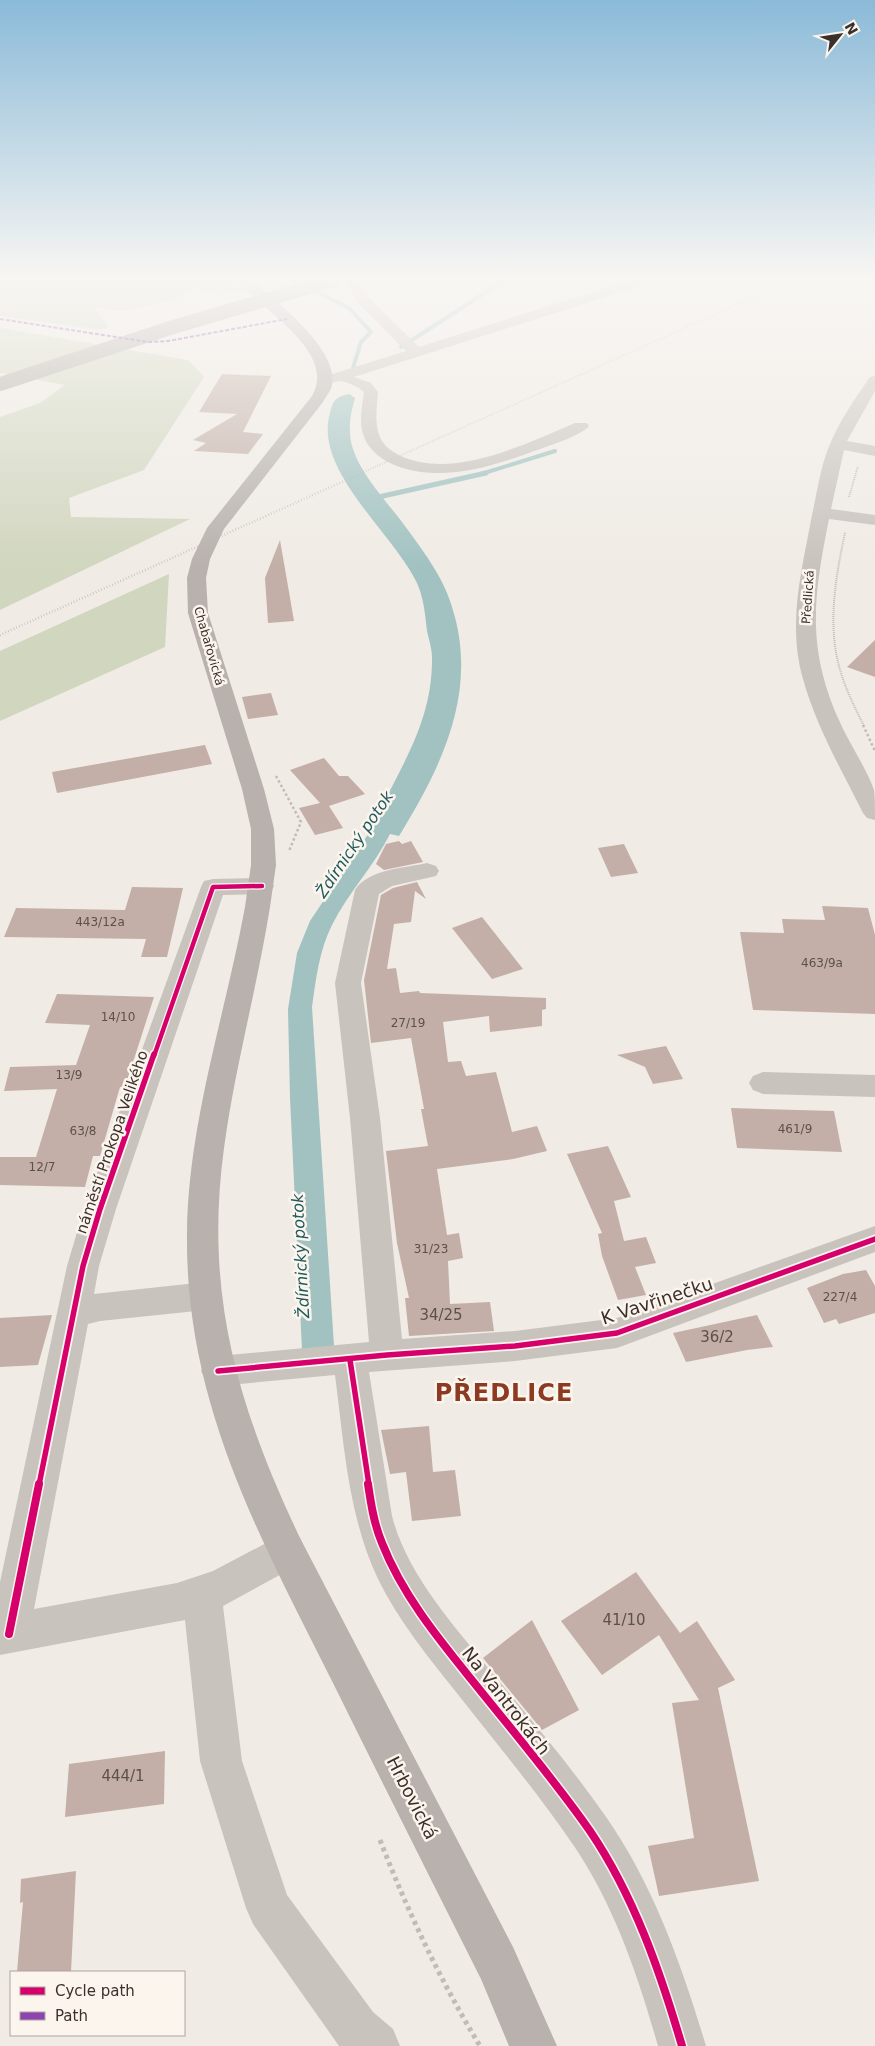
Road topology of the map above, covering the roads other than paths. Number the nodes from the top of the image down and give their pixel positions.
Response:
1 (26, 375) edge
2 (324, 375) edge
3 (342, 376) joint
4 (875, 380) edge
5 (325, 382) junction
6 (0, 384) edge
7 (581, 426) dead end
8 (839, 444) junction
9 (875, 451) edge
10 (821, 513) junction
11 (875, 520) edge
12 (875, 814) edge
13 (427, 871) dead end
14 (262, 886) junction
15 (764, 1083) dead end
16 (875, 1086) edge
17 (875, 1239) edge
18 (206, 1296) junction
19 (72, 1314) junction
20 (368, 1357) junction
21 (218, 1372) junction
22 (287, 1551) junction
23 (202, 1596) junction
24 (5, 1634) edge
25 (376, 2046) edge
26 (533, 2046) edge
27 (682, 2046) edge

1 - 6 highway, bridge
2 - 5 main road
3 - 5 street
3 - 7 street
4 - 8 street, Předlická
5 - 14 main road, Chabařovická
8 - 9 street
8 - 10 street, Předlická
10 - 11 street
10 - 12 street, Předlická
13 - 20 street
14 - 18 main road
14 - 19 street, náměstí Prokopa Velikého
15 - 16 street
17 - 20 street, K Vavřinečku
18 - 19 street
18 - 21 main road
19 - 24 street, náměstí Prokopa Velikého
20 - 21 street
20 - 27 street, Na Vantrokách
21 - 22 main road
22 - 23 street, náměstí Prokopa Velikého
22 - 26 main road, Hrbovická
23 - 24 street, náměstí Prokopa Velikého
23 - 25 street

